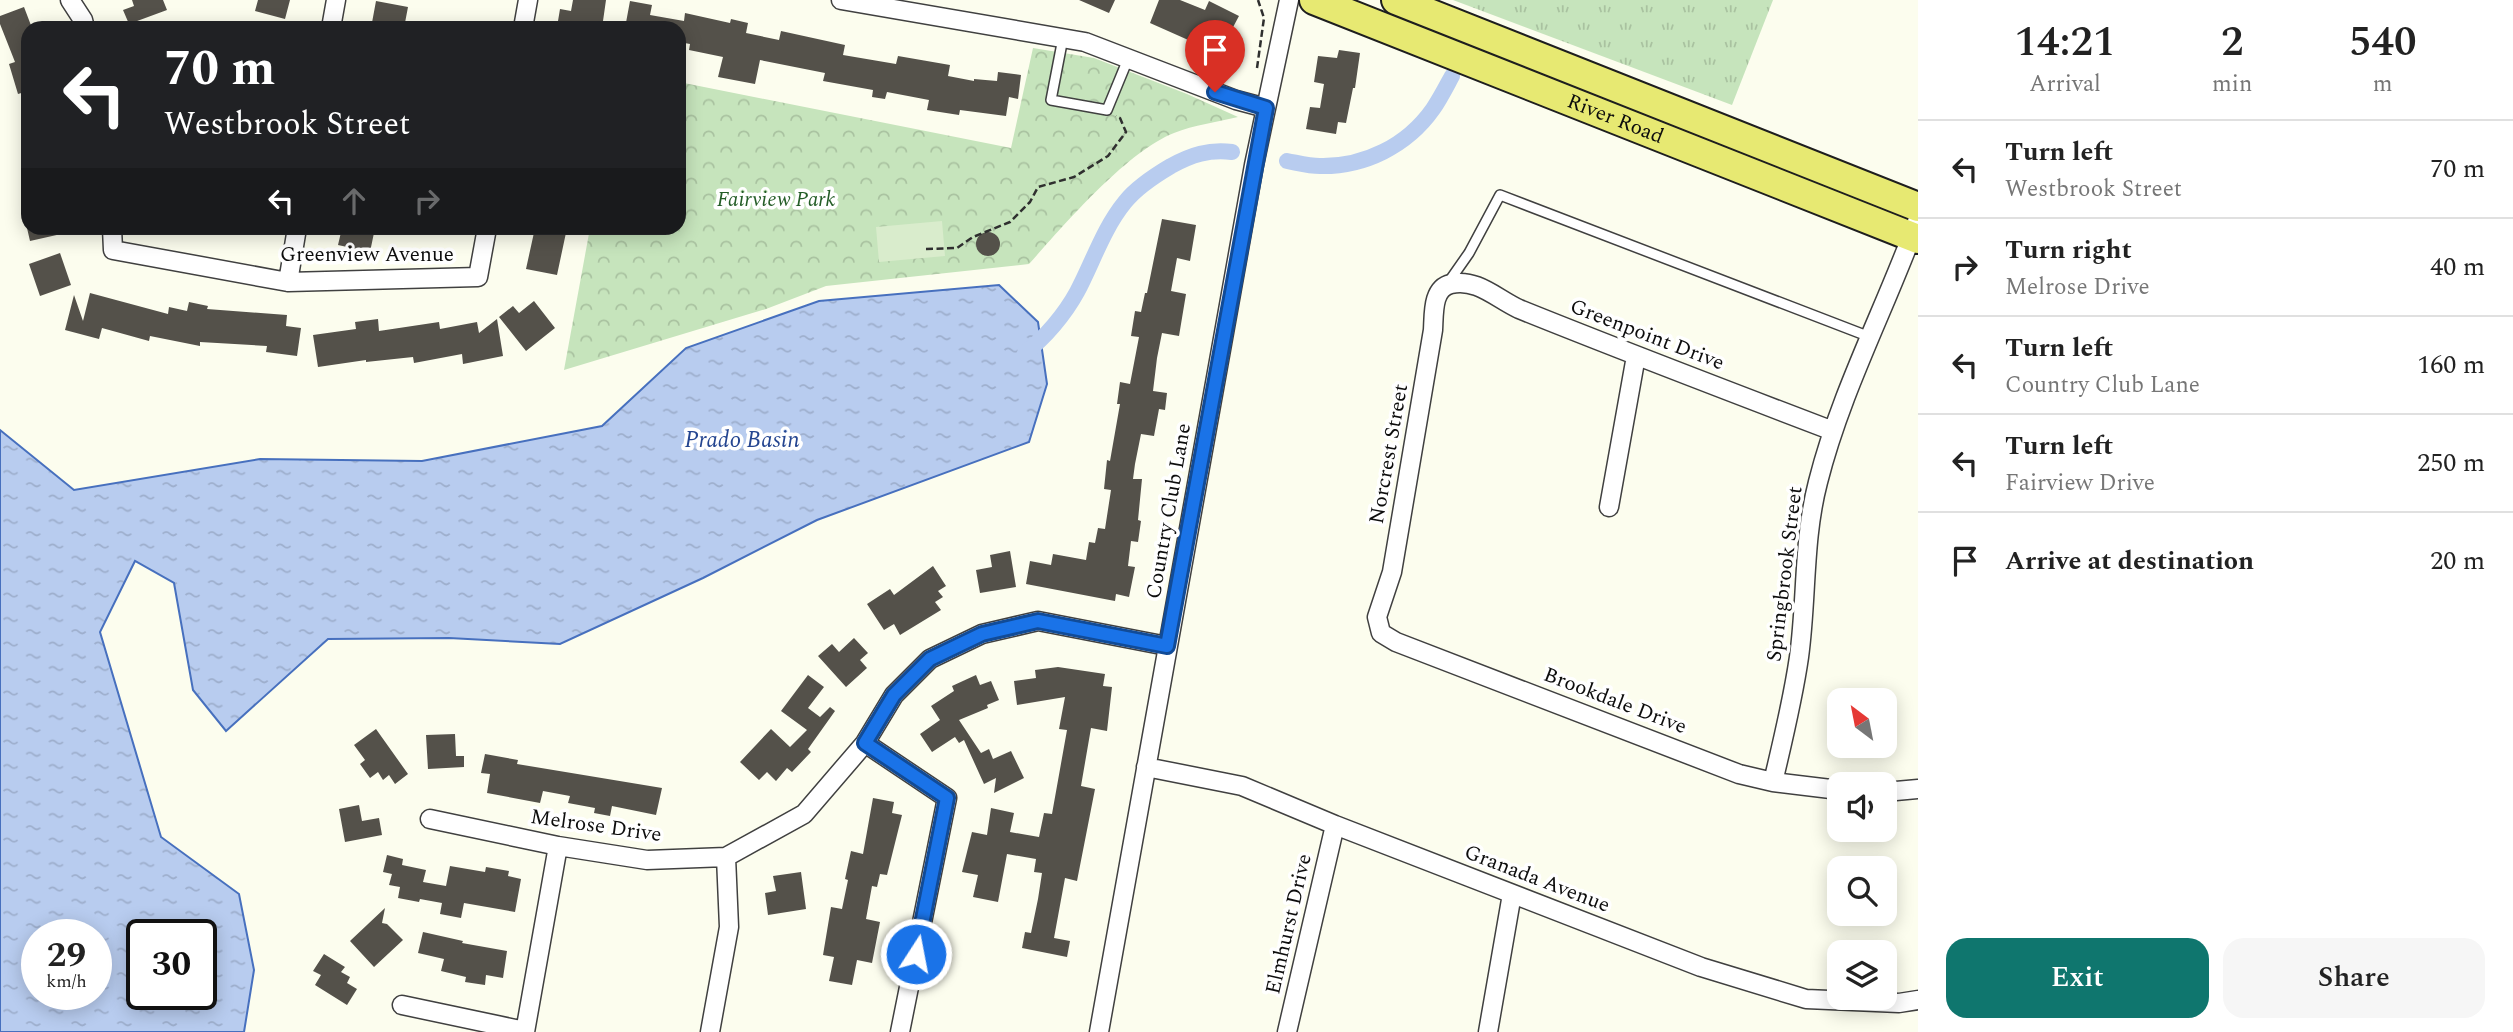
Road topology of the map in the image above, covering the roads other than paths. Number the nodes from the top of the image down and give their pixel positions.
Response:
1 (70, 0) edge
2 (336, 0) edge
3 (528, 0) edge
4 (841, 0) edge
5 (1289, 0) edge
6 (1314, 0) edge
7 (1396, 0) edge
8 (83, 21) edge
9 (332, 21) edge
10 (524, 21) edge
11 (1063, 38) junction
12 (1128, 59) junction
13 (1266, 108) junction
14 (1662, 122) junction
15 (1918, 207) edge
16 (1916, 231) edge
17 (112, 235) edge
18 (297, 235) edge
19 (486, 235) edge
20 (288, 282) junction
21 (1447, 285) junction
22 (1870, 337) junction
23 (1636, 356) junction
24 (1833, 431) junction
25 (1609, 507) dead end
26 (1381, 633) joint
27 (1167, 646) junction
28 (865, 743) junction
29 (1146, 767) junction
30 (1773, 782) junction
31 (1827, 789) edge
32 (1918, 789) edge
33 (1897, 791) edge
34 (430, 819) dead end
35 (1335, 825) junction
36 (558, 846) junction
37 (726, 857) junction
38 (1512, 894) junction
39 (1918, 1000) edge
40 (402, 1005) dead end
41 (525, 1031) edge
42 (710, 1032) edge
43 (900, 1032) edge
44 (1099, 1032) edge
45 (1287, 1032) edge
46 (1488, 1032) edge

1 - 8 street
2 - 9 street
3 - 10 street
4 - 11 street
5 - 13 street, Country Club Lane
6 - 14 main road, River Road
7 - 14 main road, River Road
11 - 12 street
11 - 12 lane
12 - 13 street
13 - 27 street, Country Club Lane
14 - 15 main road, River Road
14 - 16 main road, River Road
16 - 22 street, Springbrook Street
17 - 20 street, Greenview Avenue
18 - 20 street
19 - 20 street, Greenview Avenue
21 - 22 lane
21 - 23 street, Greenpoint Drive
21 - 26 street, Norcrest Street
22 - 24 street, Springbrook Street
23 - 24 street, Greenpoint Drive
23 - 25 street
24 - 30 street, Springbrook Street
26 - 30 street, Brookdale Drive
27 - 28 street, Melrose Drive
27 - 29 street, Country Club Lane
28 - 37 street, Melrose Drive
28 - 43 street
29 - 35 street, Granada Avenue
29 - 44 street, Country Club Lane
30 - 31 street, Brookdale Drive
32 - 33 street
34 - 36 street, Melrose Drive
35 - 38 street, Granada Avenue
35 - 45 street, Elmhurst Drive
36 - 37 street, Melrose Drive
36 - 41 street
37 - 42 street
38 - 39 street, Granada Avenue
38 - 46 street
40 - 41 street

